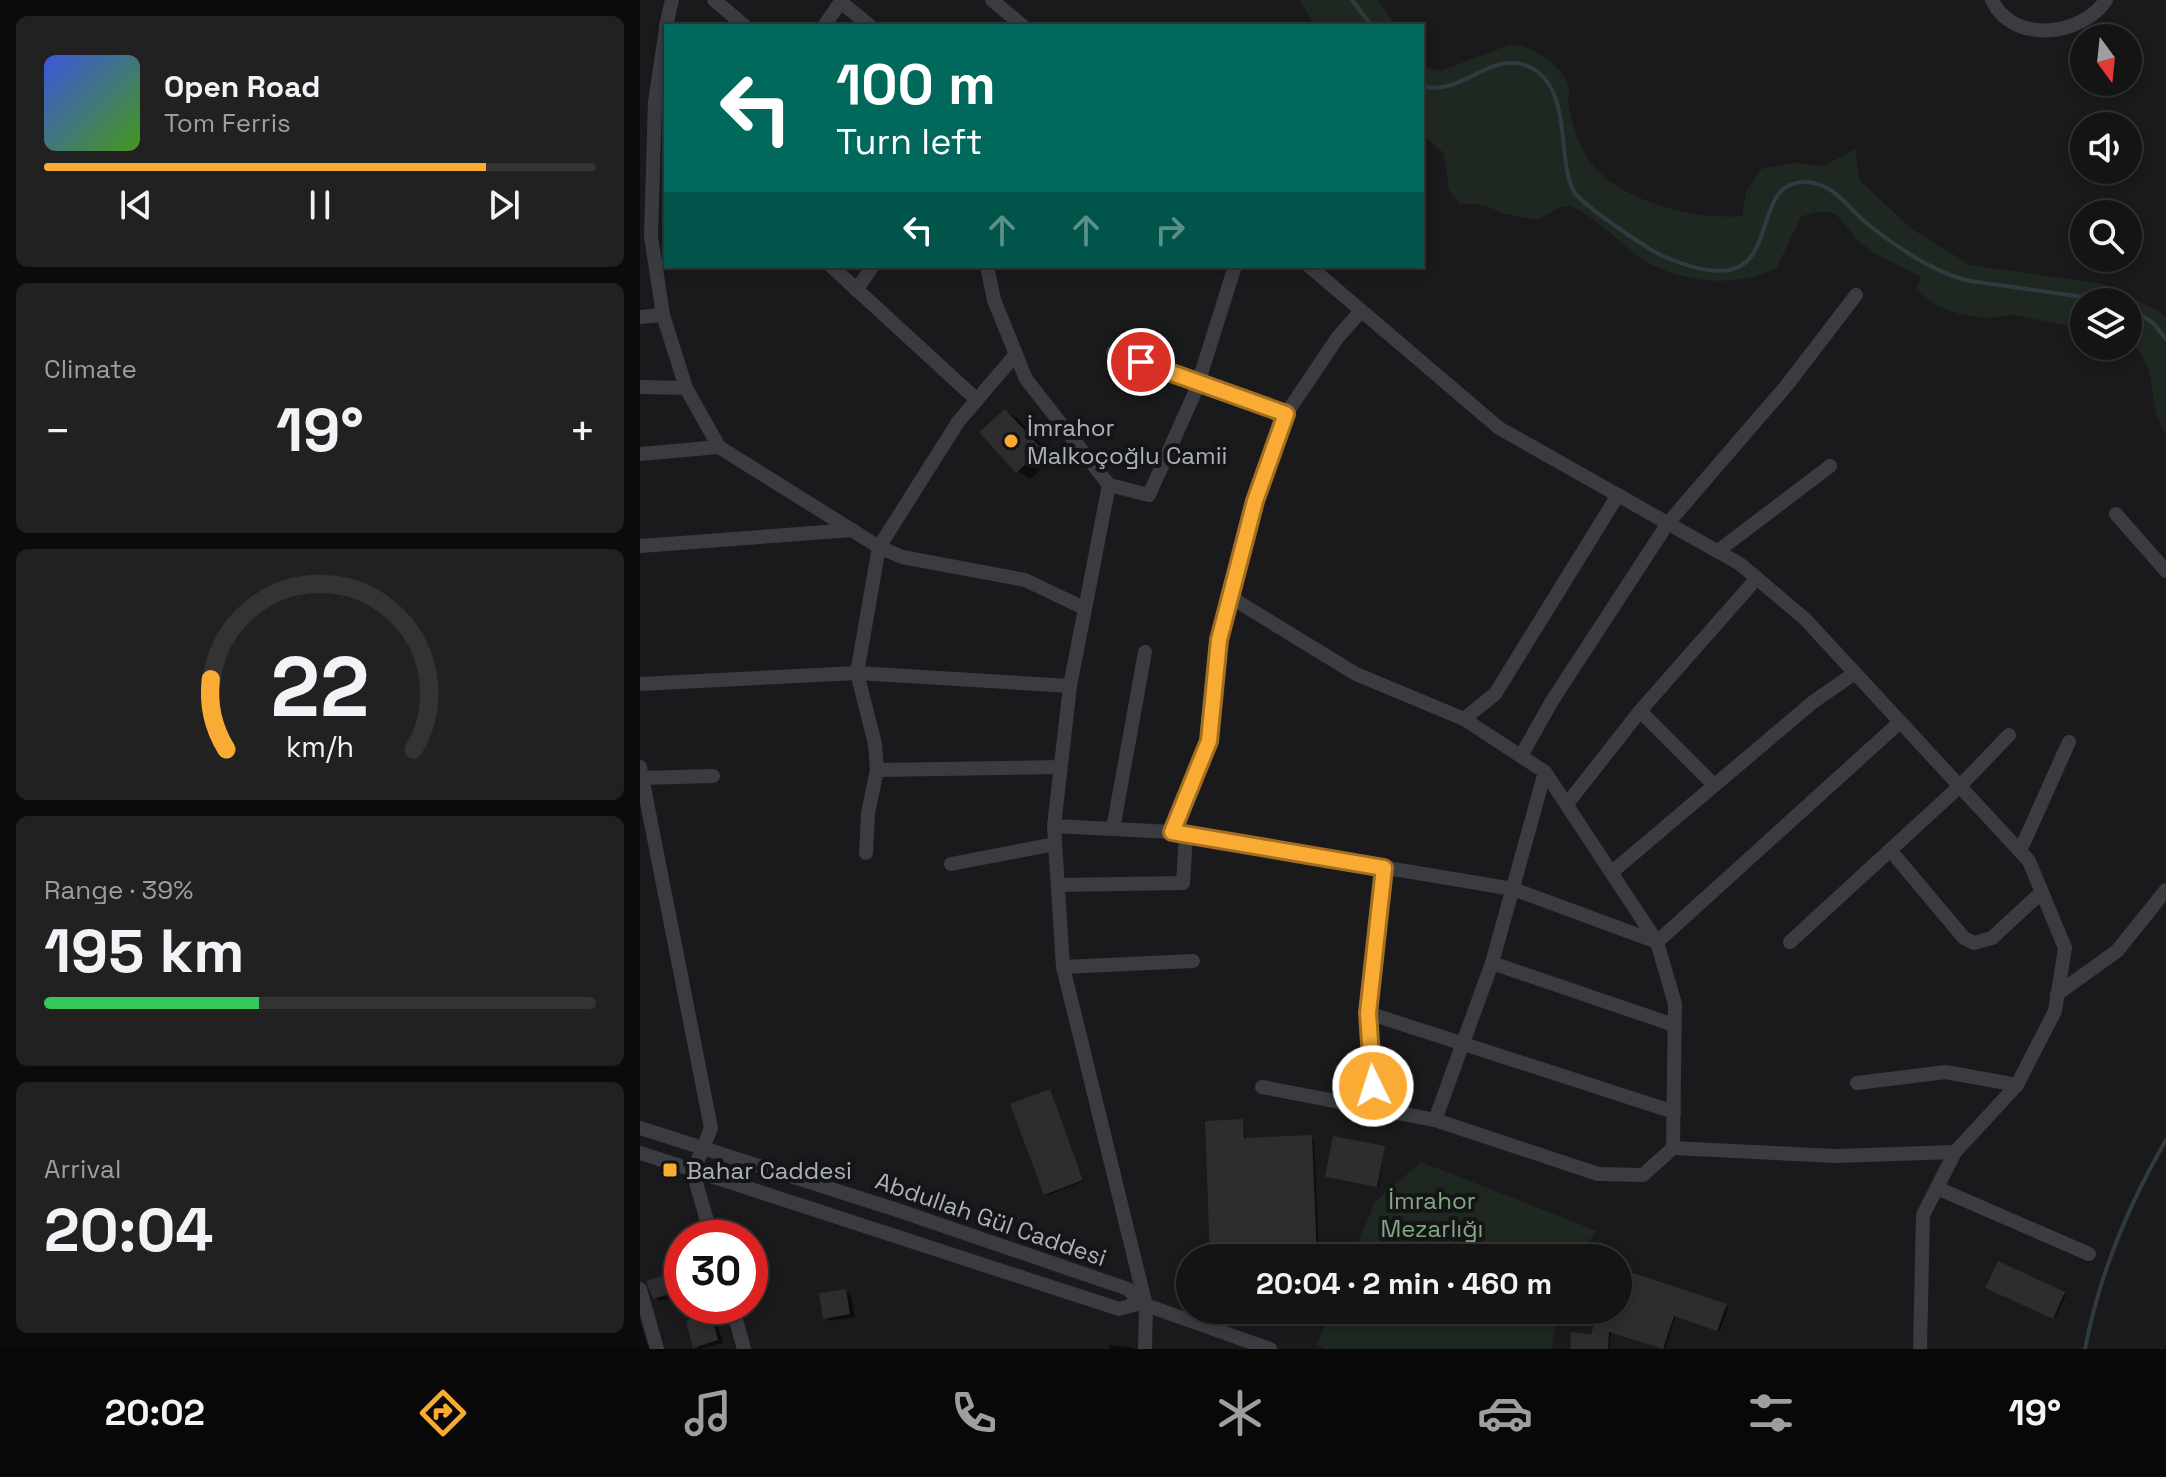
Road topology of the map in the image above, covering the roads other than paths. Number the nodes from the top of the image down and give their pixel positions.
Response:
1 (672, 0) edge
2 (992, 0) edge
3 (1992, 0) edge
4 (2106, 0) edge
5 (842, 1) edge
6 (721, 2) edge
7 (667, 24) edge
8 (743, 24) edge
9 (825, 24) edge
10 (868, 24) edge
11 (1021, 24) edge
12 (664, 54) edge
13 (660, 108) edge
14 (646, 236) edge
15 (833, 268) edge
16 (872, 268) edge
17 (987, 268) edge
18 (1234, 268) edge
19 (1311, 268) edge
20 (856, 290) junction
21 (1856, 295) dead end
22 (1361, 311) junction
23 (663, 315) junction
24 (640, 317) edge
25 (1113, 352) dead end
26 (1016, 354) junction
27 (1199, 382) junction
28 (640, 387) edge
29 (686, 388) junction
30 (977, 400) junction
31 (1286, 414) junction
32 (719, 447) junction
33 (640, 454) edge
34 (1830, 466) dead end
35 (1109, 485) junction
36 (1618, 495) junction
37 (2116, 514) dead end
38 (1668, 523) junction
39 (853, 530) junction
40 (640, 546) edge
41 (879, 547) junction
42 (1718, 551) junction
43 (2166, 571) edge
44 (1757, 578) junction
45 (1230, 597) junction
46 (1084, 608) junction
47 (1145, 652) dead end
48 (857, 673) junction
49 (1855, 673) junction
50 (640, 684) edge
51 (1070, 686) junction
52 (1640, 711) junction
53 (1464, 719) junction
54 (1900, 722) junction
55 (2009, 735) dead end
56 (2069, 742) dead end
57 (1521, 756) junction
58 (1060, 767) junction
59 (877, 770) junction
60 (1545, 772) junction
61 (641, 773) edge
62 (713, 776) dead end
63 (1714, 785) junction
64 (1960, 786) junction
65 (1567, 804) junction
66 (1054, 826) junction
67 (1113, 829) junction
68 (1179, 833) junction
69 (1055, 844) junction
70 (1890, 850) junction
71 (2020, 851) junction
72 (866, 853) dead end
73 (951, 864) dead end
74 (1384, 868) junction
75 (1612, 872) junction
76 (1058, 885) junction
77 (1513, 889) junction
78 (2166, 890) edge
79 (2042, 892) junction
80 (1657, 942) junction
81 (1790, 942) dead end
82 (1193, 961) dead end
83 (1492, 963) junction
84 (1063, 967) junction
85 (2057, 994) junction
86 (1368, 1013) junction
87 (1674, 1025) junction
88 (1466, 1043) junction
89 (1857, 1083) dead end
90 (2017, 1085) junction
91 (1262, 1087) dead end
92 (1381, 1110) junction
93 (1674, 1112) junction
94 (1435, 1120) junction
95 (640, 1128) edge
96 (702, 1147) junction
97 (1673, 1148) junction
98 (1955, 1152) junction
99 (640, 1153) edge
100 (693, 1172) junction
101 (1937, 1188) junction
102 (707, 1220) edge
103 (2089, 1254) dead end
104 (640, 1289) edge
105 (1143, 1305) junction
106 (737, 1324) edge
107 (1253, 1345) edge
108 (657, 1349) edge
109 (744, 1349) edge
110 (1145, 1349) edge
111 (1270, 1349) edge
112 (1920, 1349) edge

1 - 7 street
2 - 11 street
3 - 4 street
5 - 9 street
5 - 10 street
6 - 8 street
12 - 13 street
13 - 14 street
14 - 23 street
15 - 20 street
16 - 20 street
17 - 26 street
18 - 27 street
19 - 22 street
20 - 30 street
21 - 38 street
22 - 31 street
22 - 36 street
23 - 24 street
23 - 29 street
25 - 27 street
26 - 30 street
26 - 35 street
27 - 31 street
27 - 35 street
28 - 29 street
29 - 32 street
30 - 41 street
31 - 45 street
32 - 33 street
32 - 39 street
34 - 42 street
35 - 46 street
36 - 38 street
36 - 53 street
37 - 43 street
38 - 42 street
38 - 57 street
39 - 40 street
39 - 41 street
41 - 46 street
41 - 48 street
42 - 44 street
44 - 49 street
44 - 52 street
45 - 53 street
45 - 68 street
46 - 51 street
47 - 67 street
48 - 50 street
48 - 51 street
48 - 59 street
49 - 54 street
49 - 63 street
51 - 58 street
52 - 63 street
52 - 65 street
53 - 57 street
54 - 64 street
54 - 80 street
55 - 64 street
56 - 71 street
57 - 60 street
58 - 59 street
58 - 66 street
59 - 72 street
60 - 65 street
60 - 77 street
61 - 62 street
61 - 96 street
63 - 75 street
64 - 70 street
64 - 71 street
65 - 75 street
66 - 67 street
66 - 69 street
67 - 68 street
68 - 74 street
68 - 76 street
69 - 73 street
69 - 76 street
70 - 79 street
70 - 81 street
71 - 79 street
74 - 77 street
74 - 86 street
75 - 80 street
76 - 84 street
77 - 80 street
77 - 83 street
78 - 85 street
79 - 85 street
80 - 87 street
82 - 84 street
83 - 87 street
83 - 88 street
84 - 105 street
85 - 90 street
86 - 88 street
86 - 92 street
87 - 93 street
88 - 93 street
88 - 94 street
89 - 90 street
90 - 98 street
91 - 92 street
92 - 94 street
93 - 97 street
94 - 97 street
95 - 96 street, Abdullah Gül Caddesi
96 - 100 street
96 - 105 street, Abdullah Gül Caddesi
97 - 98 street
98 - 101 street
99 - 100 street, Abdullah Gül Caddesi
100 - 102 street
100 - 105 street, Abdullah Gül Caddesi
101 - 103 street
101 - 112 street
104 - 108 street
105 - 107 street, Abdullah Gül Caddesi
105 - 110 street
106 - 109 street
107 - 111 street, Abdullah Gül Caddesi

